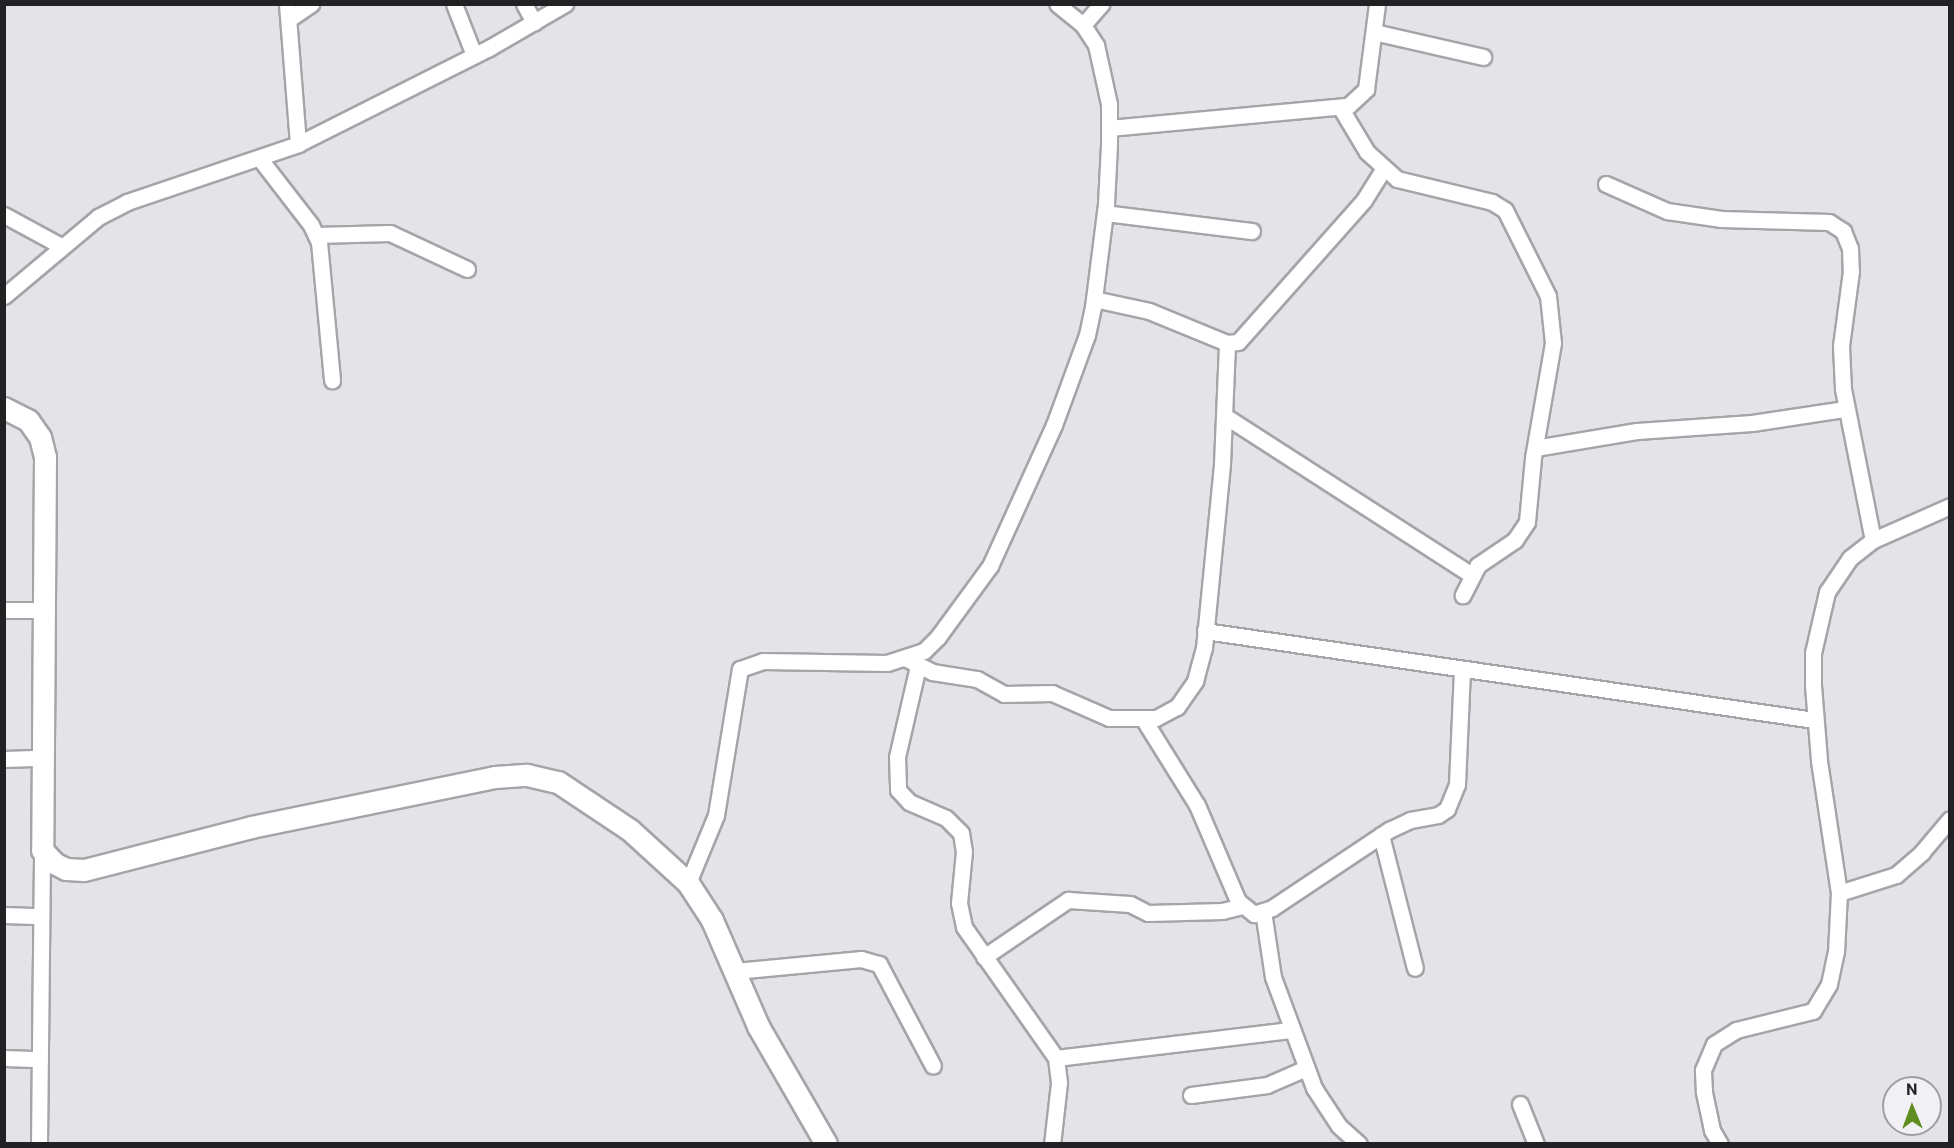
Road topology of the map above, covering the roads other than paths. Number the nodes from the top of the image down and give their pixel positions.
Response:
1 (311, 4) edge
2 (454, 4) edge
3 (524, 4) edge
4 (565, 4) edge
5 (1057, 4) edge
6 (1101, 4) edge
7 (1377, 4) edge
8 (288, 12) edge
9 (534, 22) junction
10 (1083, 25) junction
11 (1374, 32) junction
12 (474, 55) junction
13 (1484, 57) dead end
14 (1340, 107) junction
15 (1109, 128) junction
16 (298, 144) junction
17 (260, 159) junction
18 (1383, 170) junction
19 (1606, 184) dead end
20 (1105, 213) junction
21 (4, 215) edge
22 (1252, 231) dead end
23 (316, 235) junction
24 (61, 246) junction
25 (467, 269) dead end
26 (4, 296) edge
27 (1094, 299) junction
28 (1227, 343) junction
29 (332, 380) dead end
30 (4, 408) edge
31 (1845, 409) junction
32 (1225, 416) junction
33 (1535, 448) junction
34 (1950, 506) edge
35 (1872, 540) junction
36 (1472, 575) junction
37 (1463, 595) dead end
38 (4, 610) edge
39 (43, 610) junction
40 (1206, 631) junction
41 (912, 662) junction
42 (1462, 669) junction
43 (1144, 720) junction
44 (1814, 720) junction
45 (41, 758) junction
46 (4, 759) edge
47 (1950, 819) edge
48 (1381, 834) junction
49 (42, 850) junction
50 (688, 883) junction
51 (1839, 893) junction
52 (1242, 906) junction
53 (1263, 912) junction
54 (4, 915) edge
55 (41, 916) junction
56 (984, 957) junction
57 (1415, 968) dead end
58 (735, 971) junction
59 (1292, 1030) junction
60 (1056, 1058) junction
61 (4, 1059) edge
62 (39, 1059) junction
63 (933, 1066) dead end
64 (1306, 1068) junction
65 (1191, 1095) dead end
66 (1520, 1104) dead end
67 (39, 1143) edge
68 (826, 1143) edge
69 (1052, 1143) edge
70 (1359, 1143) edge
71 (1536, 1143) edge
72 (1720, 1143) edge

1 - 8 street
2 - 12 street
3 - 9 street
4 - 9 street
5 - 10 street
6 - 10 street
7 - 11 street
8 - 16 street
9 - 12 street
10 - 15 street
11 - 13 street
11 - 14 street
12 - 16 street
14 - 15 street
14 - 18 street
15 - 20 street
16 - 17 street
17 - 23 street
17 - 24 street
18 - 28 street
18 - 33 street
19 - 31 street
20 - 22 street
20 - 27 street
21 - 24 street
23 - 25 street
23 - 29 street
24 - 26 street
27 - 28 street
27 - 41 street
28 - 32 street
30 - 39 street
31 - 33 street
31 - 35 street
32 - 36 street
32 - 40 street
33 - 36 street
34 - 35 street
35 - 44 street
36 - 37 street
38 - 39 street
39 - 45 street
40 - 42 street
40 - 43 street
41 - 43 street
41 - 50 street
41 - 56 street
42 - 44 street
42 - 48 street
43 - 52 street
44 - 51 street
45 - 46 street
45 - 49 street
47 - 51 street
48 - 53 street
48 - 57 street
49 - 50 street
49 - 55 street
50 - 58 street
51 - 72 street
52 - 53 street
52 - 56 street
53 - 59 street
54 - 55 street
55 - 62 street
56 - 60 street
58 - 63 street
58 - 68 street
59 - 60 street
59 - 64 street
60 - 69 street
61 - 62 street
62 - 67 street
64 - 65 street
64 - 70 street
66 - 71 street

